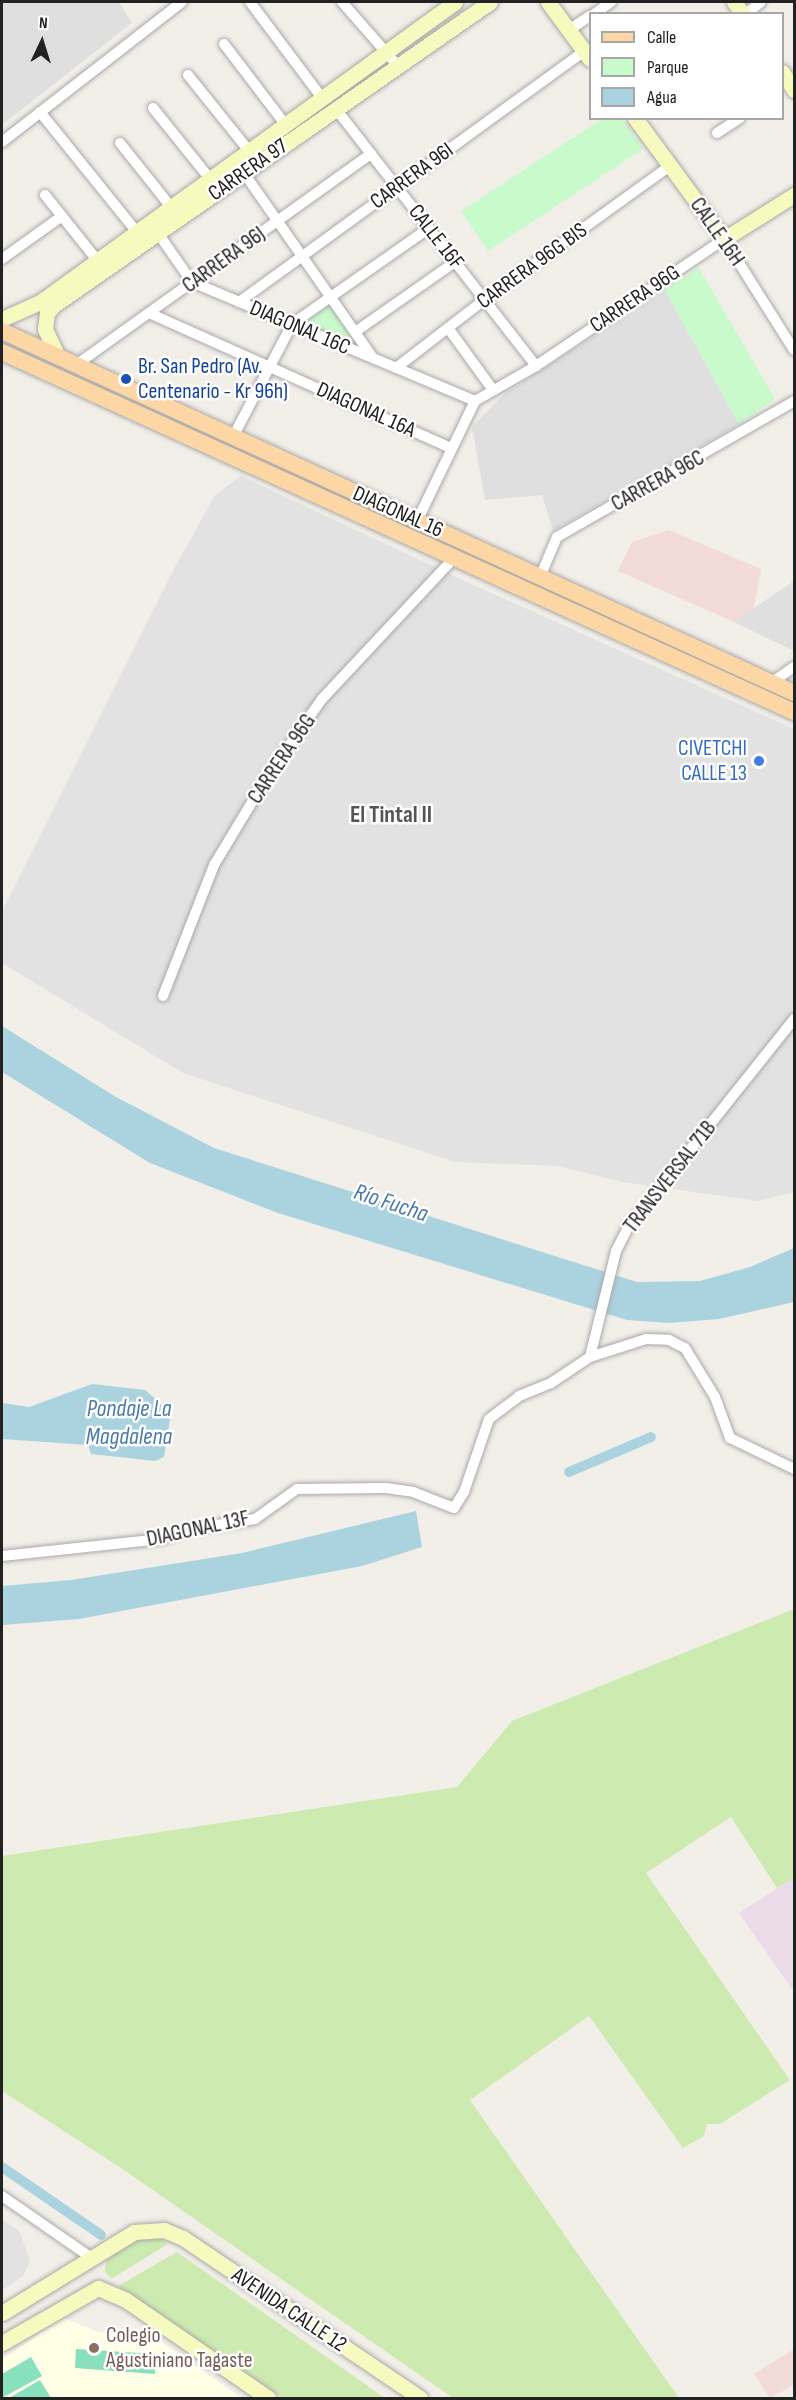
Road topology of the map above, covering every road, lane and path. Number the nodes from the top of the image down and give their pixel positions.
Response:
1 (182, 2) edge
2 (250, 2) edge
3 (342, 2) edge
4 (453, 2) edge
5 (490, 2) edge
6 (548, 2) edge
7 (611, 2) edge
8 (761, 2) edge
9 (596, 12) edge
10 (747, 12) edge
11 (589, 17) edge
12 (569, 30) junction
13 (224, 44) dead end
14 (386, 52) junction
15 (587, 55) edge
16 (398, 66) junction
17 (188, 75) dead end
18 (784, 75) edge
19 (790, 90) edge
20 (322, 98) junction
21 (153, 108) dead end
22 (336, 109) junction
23 (40, 112) junction
24 (636, 120) edge
25 (737, 120) edge
26 (285, 124) junction
27 (717, 133) dead end
28 (2, 142) edge
29 (120, 143) dead end
30 (249, 150) junction
31 (371, 153) junction
32 (670, 166) junction
33 (244, 172) junction
34 (210, 179) junction
35 (397, 187) junction
36 (45, 195) dead end
37 (795, 195) edge
38 (171, 207) junction
39 (62, 216) junction
40 (278, 221) junction
41 (154, 227) junction
42 (429, 228) junction
43 (137, 232) junction
44 (724, 239) junction
45 (302, 256) junction
46 (2, 259) edge
47 (98, 260) junction
48 (455, 262) junction
49 (192, 282) junction
50 (330, 297) junction
51 (484, 300) junction
52 (240, 302) junction
53 (149, 313) junction
54 (2, 319) edge
55 (292, 324) junction
56 (448, 328) junction
57 (2, 331) edge
58 (355, 332) junction
59 (795, 350) edge
60 (2, 352) edge
61 (58, 357) junction
62 (373, 358) junction
63 (76, 365) junction
64 (536, 366) junction
65 (270, 367) junction
66 (396, 368) junction
67 (493, 390) junction
68 (475, 401) junction
69 (795, 401) edge
70 (233, 437) junction
71 (451, 448) junction
72 (417, 520) junction
73 (455, 557) junction
74 (540, 577) junction
75 (795, 667) edge
76 (771, 683) junction
77 (795, 693) edge
78 (795, 712) edge
79 (163, 996) dead end
80 (795, 1019) edge
81 (590, 1357) junction
82 (795, 1469) edge
83 (2, 1556) edge
84 (2, 2196) edge
85 (93, 2259) junction
86 (98, 2288) junction
87 (2, 2313) edge
88 (2, 2343) edge
89 (267, 2398) edge
90 (420, 2398) edge

1 - 23 street
2 - 20 street
3 - 14 street
4 - 14 street, CARRERA 97
5 - 16 street, CARRERA 97
6 - 12 street
7 - 9 street
8 - 10 street
11 - 12 street
12 - 15 street
13 - 26 street
14 - 16 street
14 - 20 street, CARRERA 97
15 - 35 street, CARRERA 96I
16 - 22 street, CARRERA 97
17 - 30 street
18 - 19 street
20 - 26 street, CARRERA 97
21 - 34 street
22 - 31 street, CALLE 16F
22 - 33 street, CARRERA 97
23 - 28 street
23 - 43 street
24 - 32 street, CALLE 16H
25 - 27 street
26 - 30 street, CARRERA 97
29 - 38 street
30 - 34 street, CARRERA 97
31 - 35 street, CALLE 16F
31 - 40 street, CARRERA 96J
32 - 44 street, CALLE 16H
32 - 51 street, CARRERA 96G BIS
33 - 40 street
33 - 41 street, CARRERA 97
34 - 38 street, CARRERA 97
35 - 42 street, CALLE 16F
35 - 45 street, CARRERA 96I
36 - 39 street
37 - 44 street, CARRERA 96G
38 - 41 street, CARRERA 97
39 - 46 street
39 - 47 street
40 - 45 street
40 - 49 street, CARRERA 96J
41 - 43 street, CARRERA 97
41 - 49 street
41 - 61 street, CARRERA 97
42 - 48 street, CALLE 16F
42 - 50 street
43 - 47 street, CARRERA 97
44 - 59 street, CALLE 16H
44 - 64 street, CARRERA 96G
45 - 50 street
45 - 52 street, CARRERA 96I
47 - 54 street, CARRERA 97
48 - 51 street, CALLE 16F
48 - 58 street
49 - 52 street, DIAGONAL 16C
49 - 53 street, CARRERA 96J
50 - 55 street
50 - 58 street
51 - 56 street, CARRERA 96G BIS
51 - 64 street, CALLE 16F
52 - 55 street, DIAGONAL 16C
53 - 63 street, CARRERA 96J
53 - 65 street, DIAGONAL 16A
55 - 62 street, DIAGONAL 16C
55 - 65 street
56 - 66 street, CARRERA 96G BIS
56 - 67 street
57 - 61 main road, DIAGONAL 16
58 - 62 street
60 - 73 main road, DIAGONAL 16
61 - 63 main road, DIAGONAL 16
62 - 66 street, DIAGONAL 16C
63 - 70 main road, DIAGONAL 16
64 - 67 street, CARRERA 96G
65 - 70 street
65 - 71 street, DIAGONAL 16A
66 - 68 street, DIAGONAL 16C
67 - 68 street, CARRERA 96G
68 - 71 street
69 - 74 street, CARRERA 96C
70 - 72 main road, DIAGONAL 16
71 - 72 street
72 - 74 main road, DIAGONAL 16
73 - 78 main road, DIAGONAL 16
73 - 79 street, CARRERA 96G
74 - 76 main road, DIAGONAL 16
75 - 76 street
76 - 77 main road, DIAGONAL 16
80 - 81 street, TRANSVERSAL 71B
81 - 82 street
81 - 83 street, DIAGONAL 13F
84 - 85 street
85 - 86 street
85 - 87 street
85 - 90 street, AVENIDA CALLE 12
86 - 88 street
86 - 89 street

